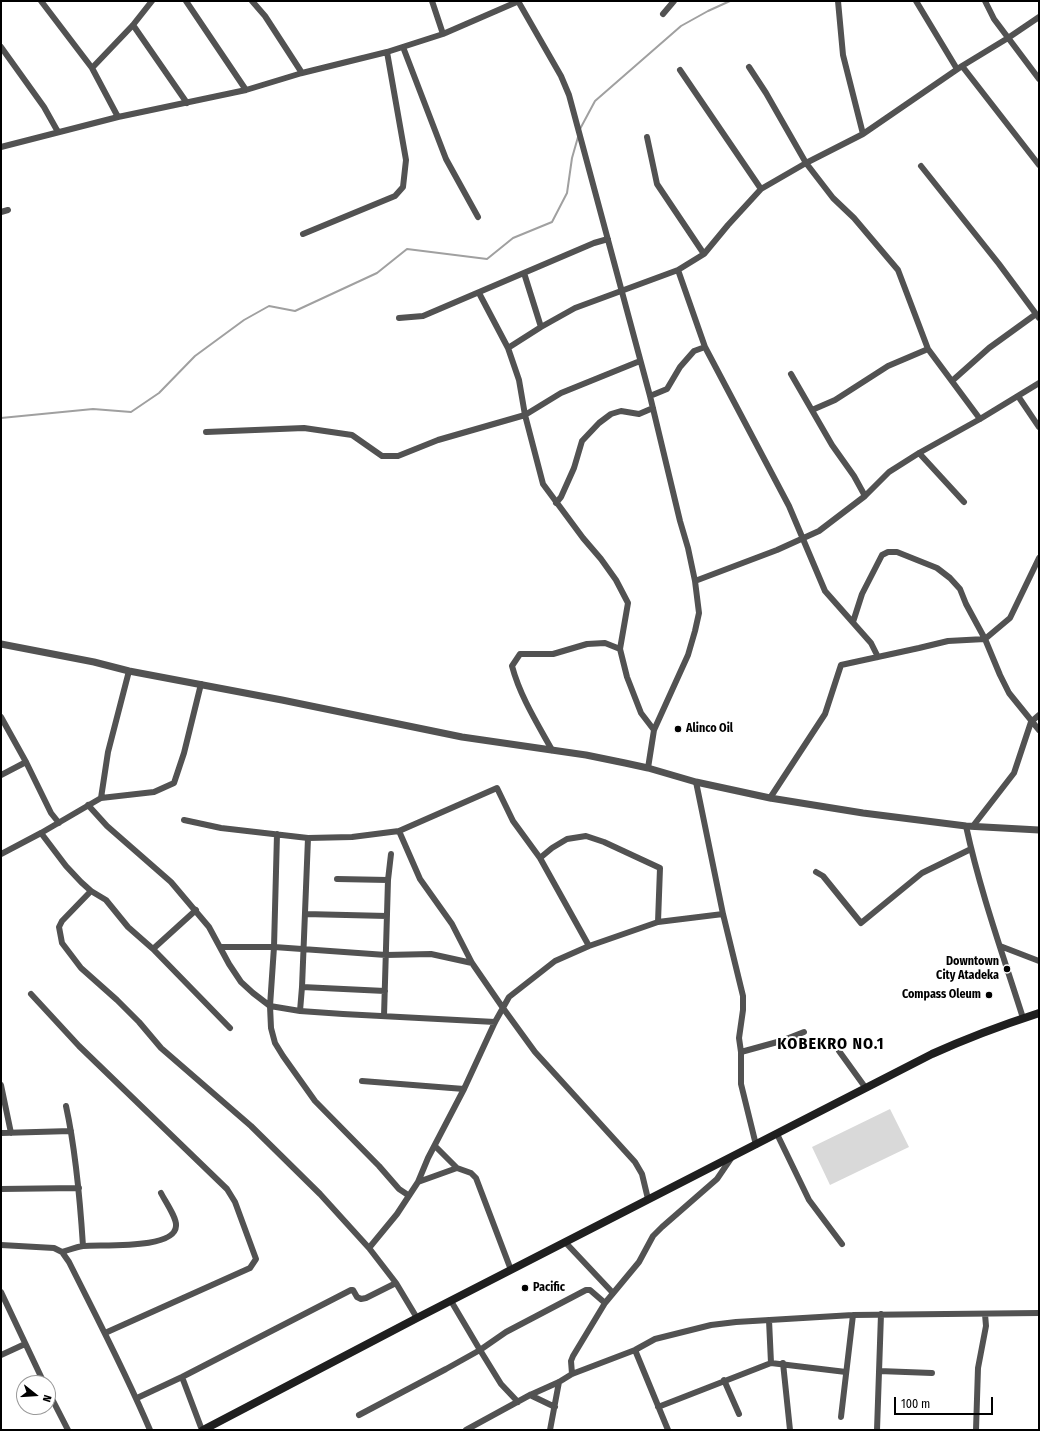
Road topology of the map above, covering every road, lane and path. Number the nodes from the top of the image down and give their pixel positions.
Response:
1 (41, 1) edge
2 (152, 1) edge
3 (186, 1) edge
4 (252, 1) edge
5 (432, 1) edge
6 (518, 1) edge
7 (674, 1) edge
8 (838, 1) edge
9 (916, 1) edge
10 (984, 1) edge
11 (663, 14) dead end
12 (1039, 17) edge
13 (133, 26) junction
14 (443, 34) junction
15 (1008, 38) junction
16 (1, 47) edge
17 (403, 47) junction
18 (387, 52) junction
19 (749, 67) dead end
20 (92, 68) junction
21 (959, 68) junction
22 (680, 70) dead end
23 (302, 73) junction
24 (1039, 79) edge
25 (246, 90) junction
26 (187, 103) junction
27 (118, 117) junction
28 (58, 132) junction
29 (863, 134) junction
30 (648, 137) dead end
31 (1, 146) edge
32 (806, 163) junction
33 (1039, 165) edge
34 (921, 166) dead end
35 (761, 189) junction
36 (8, 210) dead end
37 (1, 212) edge
38 (478, 217) dead end
39 (303, 234) dead end
40 (608, 239) junction
41 (704, 254) junction
42 (678, 270) junction
43 (524, 273) junction
44 (623, 291) junction
45 (478, 293) junction
46 (1038, 316) edge
47 (399, 318) dead end
48 (541, 327) junction
49 (705, 347) junction
50 (508, 348) junction
51 (928, 349) junction
52 (640, 361) junction
53 (791, 374) dead end
54 (952, 381) junction
55 (1039, 383) edge
56 (650, 396) junction
57 (1018, 396) junction
58 (653, 408) junction
59 (812, 410) junction
60 (525, 415) junction
61 (980, 419) junction
62 (1039, 427) edge
63 (206, 432) dead end
64 (919, 453) junction
65 (865, 496) junction
66 (964, 502) dead end
67 (556, 503) junction
68 (803, 538) junction
69 (1039, 558) edge
70 (694, 581) junction
71 (853, 622) junction
72 (985, 639) junction
73 (1, 644) edge
74 (620, 649) junction
75 (878, 656) junction
76 (129, 671) junction
77 (202, 684) junction
78 (1039, 714) edge
79 (1, 718) edge
80 (1031, 722) junction
81 (654, 730) junction
82 (1039, 730) edge
83 (552, 750) junction
84 (26, 762) junction
85 (648, 768) junction
86 (1, 775) edge
87 (696, 782) junction
88 (100, 798) junction
89 (770, 798) junction
90 (88, 805) junction
91 (184, 820) dead end
92 (59, 823) junction
93 (969, 826) junction
94 (1039, 830) edge
95 (399, 831) junction
96 (41, 833) junction
97 (277, 834) junction
98 (308, 838) junction
99 (971, 849) junction
100 (1, 854) edge
101 (391, 854) dead end
102 (540, 858) junction
103 (816, 872) dead end
104 (337, 879) dead end
105 (388, 880) junction
106 (92, 891) junction
107 (196, 910) junction
108 (305, 914) junction
109 (723, 914) junction
110 (387, 916) junction
111 (658, 922) junction
112 (220, 946) junction
113 (274, 946) junction
114 (589, 946) junction
115 (1000, 946) junction
116 (153, 949) junction
117 (304, 949) junction
118 (386, 955) junction
119 (1039, 961) edge
120 (472, 963) junction
121 (302, 987) junction
122 (385, 991) junction
123 (31, 994) dead end
124 (270, 1006) junction
125 (503, 1008) junction
126 (300, 1010) junction
127 (1039, 1013) edge
128 (384, 1016) junction
129 (1023, 1018) junction
130 (495, 1022) junction
131 (230, 1028) dead end
132 (804, 1032) dead end
133 (839, 1051) dead end
134 (741, 1052) junction
135 (362, 1081) dead end
136 (1, 1085) edge
137 (865, 1088) junction
138 (464, 1089) junction
139 (66, 1106) dead end
140 (72, 1131) junction
141 (1, 1133) edge
142 (11, 1133) junction
143 (777, 1134) junction
144 (756, 1145) junction
145 (435, 1146) junction
146 (732, 1157) junction
147 (457, 1168) junction
148 (418, 1182) junction
149 (79, 1188) junction
150 (1, 1189) edge
151 (162, 1193) dead end
152 (408, 1195) junction
153 (648, 1199) junction
154 (565, 1242) junction
155 (842, 1244) dead end
156 (1, 1245) edge
157 (83, 1246) junction
158 (369, 1248) junction
159 (62, 1252) junction
160 (511, 1270) junction
161 (396, 1283) junction
162 (1, 1292) edge
163 (613, 1293) junction
164 (451, 1300) junction
165 (605, 1303) junction
166 (1039, 1313) edge
167 (881, 1314) junction
168 (985, 1314) junction
169 (853, 1315) junction
170 (417, 1318) junction
171 (769, 1320) junction
172 (105, 1333) junction
173 (25, 1344) junction
174 (480, 1350) junction
175 (635, 1350) junction
176 (1, 1355) edge
177 (771, 1363) junction
178 (783, 1363) junction
179 (879, 1371) junction
180 (846, 1372) junction
181 (932, 1373) dead end
182 (572, 1374) junction
183 (40, 1375) edge
184 (182, 1377) junction
185 (724, 1380) junction
186 (559, 1382) junction
187 (530, 1395) junction
188 (137, 1398) junction
189 (518, 1402) junction
190 (56, 1407) edge
191 (555, 1407) junction
192 (658, 1407) junction
193 (739, 1414) dead end
194 (359, 1415) dead end
195 (841, 1417) dead end
196 (68, 1430) edge
197 (150, 1430) edge
198 (202, 1430) edge
199 (466, 1430) edge
200 (550, 1430) edge
201 (668, 1430) edge
202 (790, 1430) edge
203 (877, 1430) edge
204 (976, 1430) edge

1 - 20 street
2 - 13 street
3 - 25 street
4 - 23 street
5 - 14 street
6 - 14 street
6 - 40 street
7 - 11 street
8 - 29 street
9 - 21 street
10 - 15 street
12 - 15 street
13 - 20 street
13 - 26 street
14 - 17 street
15 - 21 street
15 - 24 street
16 - 28 street
17 - 18 street
17 - 38 street
18 - 23 street
18 - 39 street
19 - 32 street
20 - 27 street
21 - 29 street
21 - 33 street
22 - 35 street
23 - 25 street
25 - 26 street
26 - 27 street
27 - 28 street
28 - 31 street
29 - 32 street
30 - 41 street
32 - 35 street
32 - 51 street
34 - 46 street
35 - 41 street
36 - 37 street
40 - 43 street
40 - 44 street
41 - 42 street
42 - 44 street
42 - 49 street
43 - 45 street
43 - 48 street
44 - 48 street
44 - 52 street
45 - 47 street
45 - 50 street
46 - 54 street
48 - 50 street
49 - 56 street
49 - 68 street
50 - 60 street
51 - 54 street
51 - 59 street
52 - 56 street
52 - 60 street
53 - 59 street
54 - 61 street
55 - 57 street
56 - 58 street
57 - 61 street
57 - 62 street
58 - 67 street
58 - 70 street
59 - 65 street
60 - 63 street
60 - 67 street
61 - 64 street
64 - 65 street
64 - 66 street
65 - 68 street
67 - 74 street
68 - 70 street
68 - 71 street
69 - 72 street
70 - 81 street
71 - 72 street
71 - 75 street
72 - 75 street
72 - 80 street
73 - 76 street
74 - 81 street
74 - 83 street
75 - 89 street
76 - 77 street
76 - 88 street
77 - 83 street
77 - 88 street
78 - 80 street
79 - 84 street
80 - 82 street
80 - 93 street
81 - 85 street
83 - 85 street
84 - 86 street
84 - 92 street
85 - 87 street
87 - 89 street
87 - 109 street
88 - 90 street
89 - 93 street
90 - 92 street
90 - 107 street
91 - 97 street
92 - 96 street
93 - 94 street
93 - 99 street
95 - 98 street
95 - 102 street
95 - 120 street
96 - 100 street
96 - 106 street
97 - 98 street
97 - 113 street
98 - 108 street
99 - 103 street
99 - 115 street
101 - 105 street
102 - 111 street
102 - 114 street
104 - 105 street
105 - 110 street
106 - 116 street
106 - 158 street
107 - 112 street
107 - 116 street
108 - 110 street
108 - 117 street
109 - 111 street
109 - 134 street
110 - 118 street
111 - 114 street
112 - 113 street
112 - 124 street
113 - 117 street
113 - 124 street
114 - 125 street
115 - 119 street
115 - 129 street
116 - 131 street
117 - 118 street
117 - 121 street
118 - 120 street
118 - 122 street
120 - 125 street
121 - 122 street
121 - 126 street
122 - 128 street
123 - 172 street
124 - 126 street
124 - 152 street
125 - 130 street
125 - 153 street
126 - 128 street
127 - 129 main road
128 - 130 street
129 - 137 main road
130 - 138 street
132 - 134 street
133 - 137 street
134 - 144 street
135 - 138 street
136 - 142 street
137 - 143 main road
138 - 145 street
139 - 140 street
140 - 142 street
140 - 149 street
141 - 142 street
143 - 144 main road
143 - 155 street
144 - 146 main road
145 - 147 street
145 - 148 street
146 - 153 main road
146 - 163 street
147 - 148 street
147 - 160 street
148 - 152 street
149 - 150 street
149 - 157 street
151 - 157 street
152 - 158 street
153 - 154 main road
154 - 160 main road
154 - 163 street
156 - 159 street
157 - 159 street
158 - 161 street
159 - 172 street
160 - 164 main road
161 - 170 street
161 - 184 street
162 - 173 street
163 - 165 street
164 - 170 main road
164 - 174 street
165 - 174 street
165 - 182 street
166 - 168 street
167 - 168 street
167 - 169 street
167 - 179 street
168 - 204 street
169 - 171 street
169 - 180 street
170 - 198 main road
171 - 175 street
171 - 177 street
172 - 188 street
173 - 176 street
173 - 183 street
174 - 189 street
174 - 194 street
175 - 182 street
175 - 192 street
177 - 178 street
177 - 185 street
178 - 180 street
178 - 202 street
179 - 181 street
179 - 203 street
180 - 195 street
182 - 186 street
184 - 188 street
184 - 198 street
185 - 192 street
185 - 193 street
186 - 187 street
186 - 191 street
187 - 189 street
187 - 191 street
188 - 197 street
189 - 199 street
190 - 196 street
191 - 200 street
192 - 201 street

